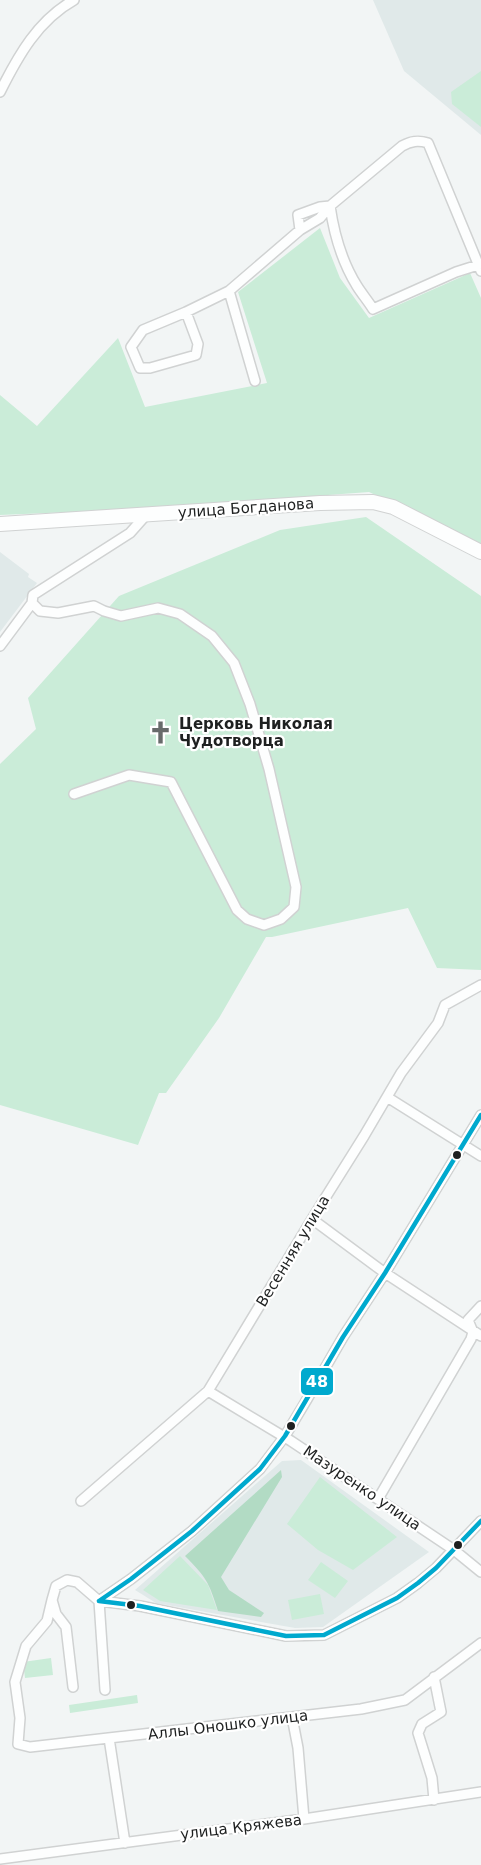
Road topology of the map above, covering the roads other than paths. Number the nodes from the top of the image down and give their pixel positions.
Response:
1 (74, 0) edge
2 (0, 92) edge
3 (330, 206) junction
4 (300, 230) junction
5 (480, 268) edge
6 (229, 291) junction
7 (186, 312) junction
8 (255, 381) dead end
9 (146, 515) junction
10 (0, 524) edge
11 (481, 552) edge
12 (32, 603) junction
13 (0, 646) edge
14 (74, 794) dead end
15 (481, 985) edge
16 (387, 1097) junction
17 (481, 1115) edge
18 (463, 1146) junction
19 (481, 1156) edge
20 (312, 1219) junction
21 (385, 1273) junction
22 (481, 1306) edge
23 (477, 1336) edge
24 (208, 1390) junction
25 (285, 1436) junction
26 (378, 1499) junction
27 (81, 1502) dead end
28 (481, 1521) edge
29 (454, 1550) junction
30 (481, 1572) edge
31 (52, 1600) junction
32 (99, 1601) junction
33 (481, 1642) edge
34 (434, 1677) junction
35 (73, 1688) dead end
36 (105, 1690) dead end
37 (292, 1717) junction
38 (109, 1738) junction
39 (481, 1792) edge
40 (434, 1800) junction
41 (304, 1819) junction
42 (125, 1843) junction
43 (0, 1859) edge

1 - 2 street
3 - 4 street
3 - 4 street
3 - 5 street
3 - 5 street
4 - 6 street
6 - 7 street
6 - 8 street
7 - 7 street
9 - 10 main road, улица Богданова
9 - 11 main road, улица Богданова
9 - 12 street
12 - 13 street
12 - 14 street
15 - 16 street, Весенняя улица
16 - 18 street
16 - 20 street, Весенняя улица
17 - 18 street
18 - 19 street
18 - 21 street
20 - 21 street
20 - 24 street, Весенняя улица
21 - 23 street
21 - 25 street
22 - 23 street
23 - 26 street
24 - 25 street, Мазуренко улица
24 - 27 street, Весенняя улица
25 - 26 street, Мазуренко улица
25 - 32 street
26 - 29 street, Мазуренко улица
28 - 29 street
29 - 30 street, Мазуренко улица
29 - 32 street
31 - 32 street
31 - 35 street
31 - 38 street, Аллы Оношко улица
32 - 36 street
33 - 34 street, Аллы Оношко улица
34 - 37 street, Аллы Оношко улица
34 - 40 street
37 - 38 street, Аллы Оношко улица
37 - 41 street
38 - 42 street
39 - 40 street, улица Кряжева
40 - 41 street, улица Кряжева
41 - 42 street, улица Кряжева
42 - 43 street, улица Кряжева

